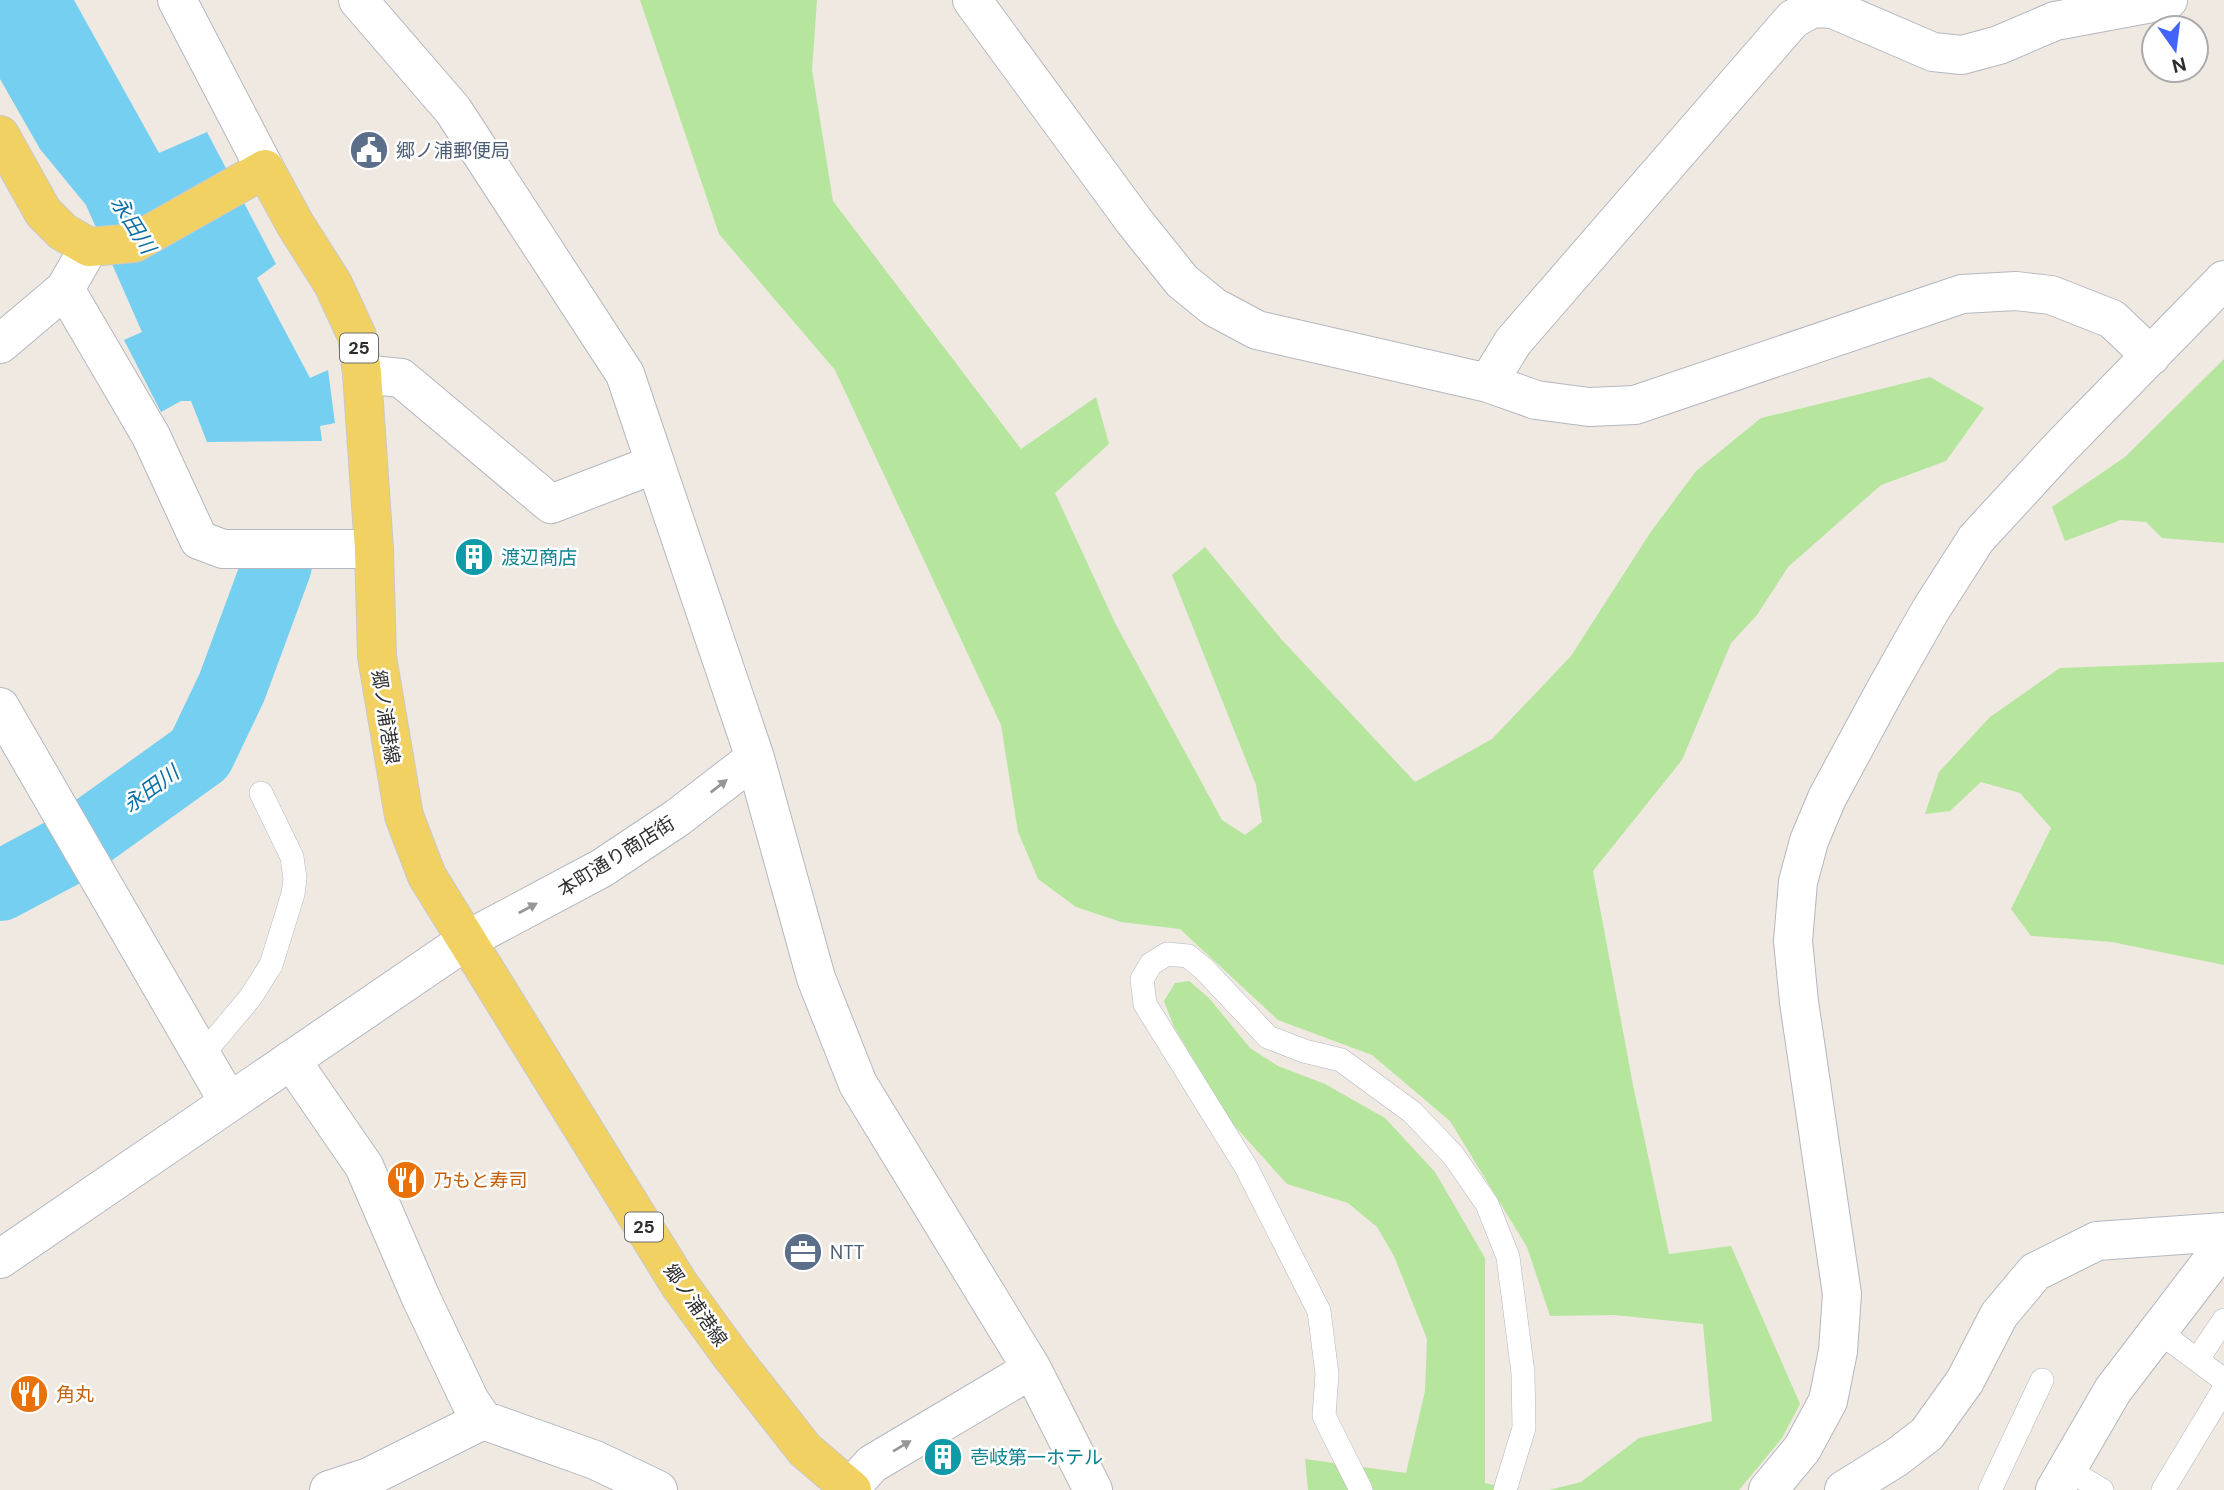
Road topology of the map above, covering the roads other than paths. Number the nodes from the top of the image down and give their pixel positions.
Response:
1 (177, 0) edge
2 (358, 0) edge
3 (972, 0) edge
4 (2168, 0) edge
5 (0, 135) edge
6 (253, 177) junction
7 (89, 247) junction
8 (2224, 280) edge
9 (65, 289) junction
10 (0, 344) edge
11 (2151, 356) junction
12 (362, 373) junction
13 (1489, 383) junction
14 (655, 464) junction
15 (374, 549) junction
16 (0, 707) edge
17 (755, 758) junction
18 (261, 793) dead end
19 (467, 940) junction
20 (199, 1052) junction
21 (291, 1060) junction
22 (228, 1101) junction
23 (2224, 1232) edge
24 (2224, 1245) edge
25 (0, 1259) edge
26 (2224, 1320) edge
27 (2158, 1331) junction
28 (2197, 1360) junction
29 (1031, 1369) junction
30 (2042, 1380) dead end
31 (2224, 1380) edge
32 (2224, 1390) edge
33 (483, 1420) junction
34 (2061, 1480) edge
35 (850, 1489) edge
36 (329, 1490) edge
37 (658, 1490) edge
38 (1093, 1490) edge
39 (1361, 1490) edge
40 (1505, 1490) edge
41 (1768, 1490) edge
42 (1844, 1490) edge
43 (1990, 1490) edge
44 (2102, 1490) edge
45 (2163, 1490) edge

1 - 6 street
2 - 14 street
3 - 13 street
4 - 13 street
5 - 7 main road
6 - 7 main road
6 - 12 main road, 郷ノ浦港線 / 25
7 - 9 street
8 - 11 street
9 - 10 street
9 - 15 street
11 - 13 street
11 - 41 street
12 - 14 street
12 - 15 main road, 郷ノ浦港線 / 25
14 - 17 street
15 - 19 main road, 郷ノ浦港線 / 25
16 - 20 street
19 -> 17 street, 本町通り商店街
17 - 29 street
18 - 20 lane
19 - 21 street, 本町通り商店街
19 - 35 main road, 郷ノ浦港線 / 25
20 - 22 street
21 - 22 street, 本町通り商店街
21 - 33 street
22 - 25 street, 本町通り商店街
23 - 42 street
24 - 27 street
26 - 28 lane
27 - 28 lane
27 - 34 street
28 - 31 lane
35 -> 29 street
29 - 38 street
30 - 43 lane
32 - 45 lane
33 - 36 street
33 - 37 street
34 - 44 lane
39 - 40 lane

